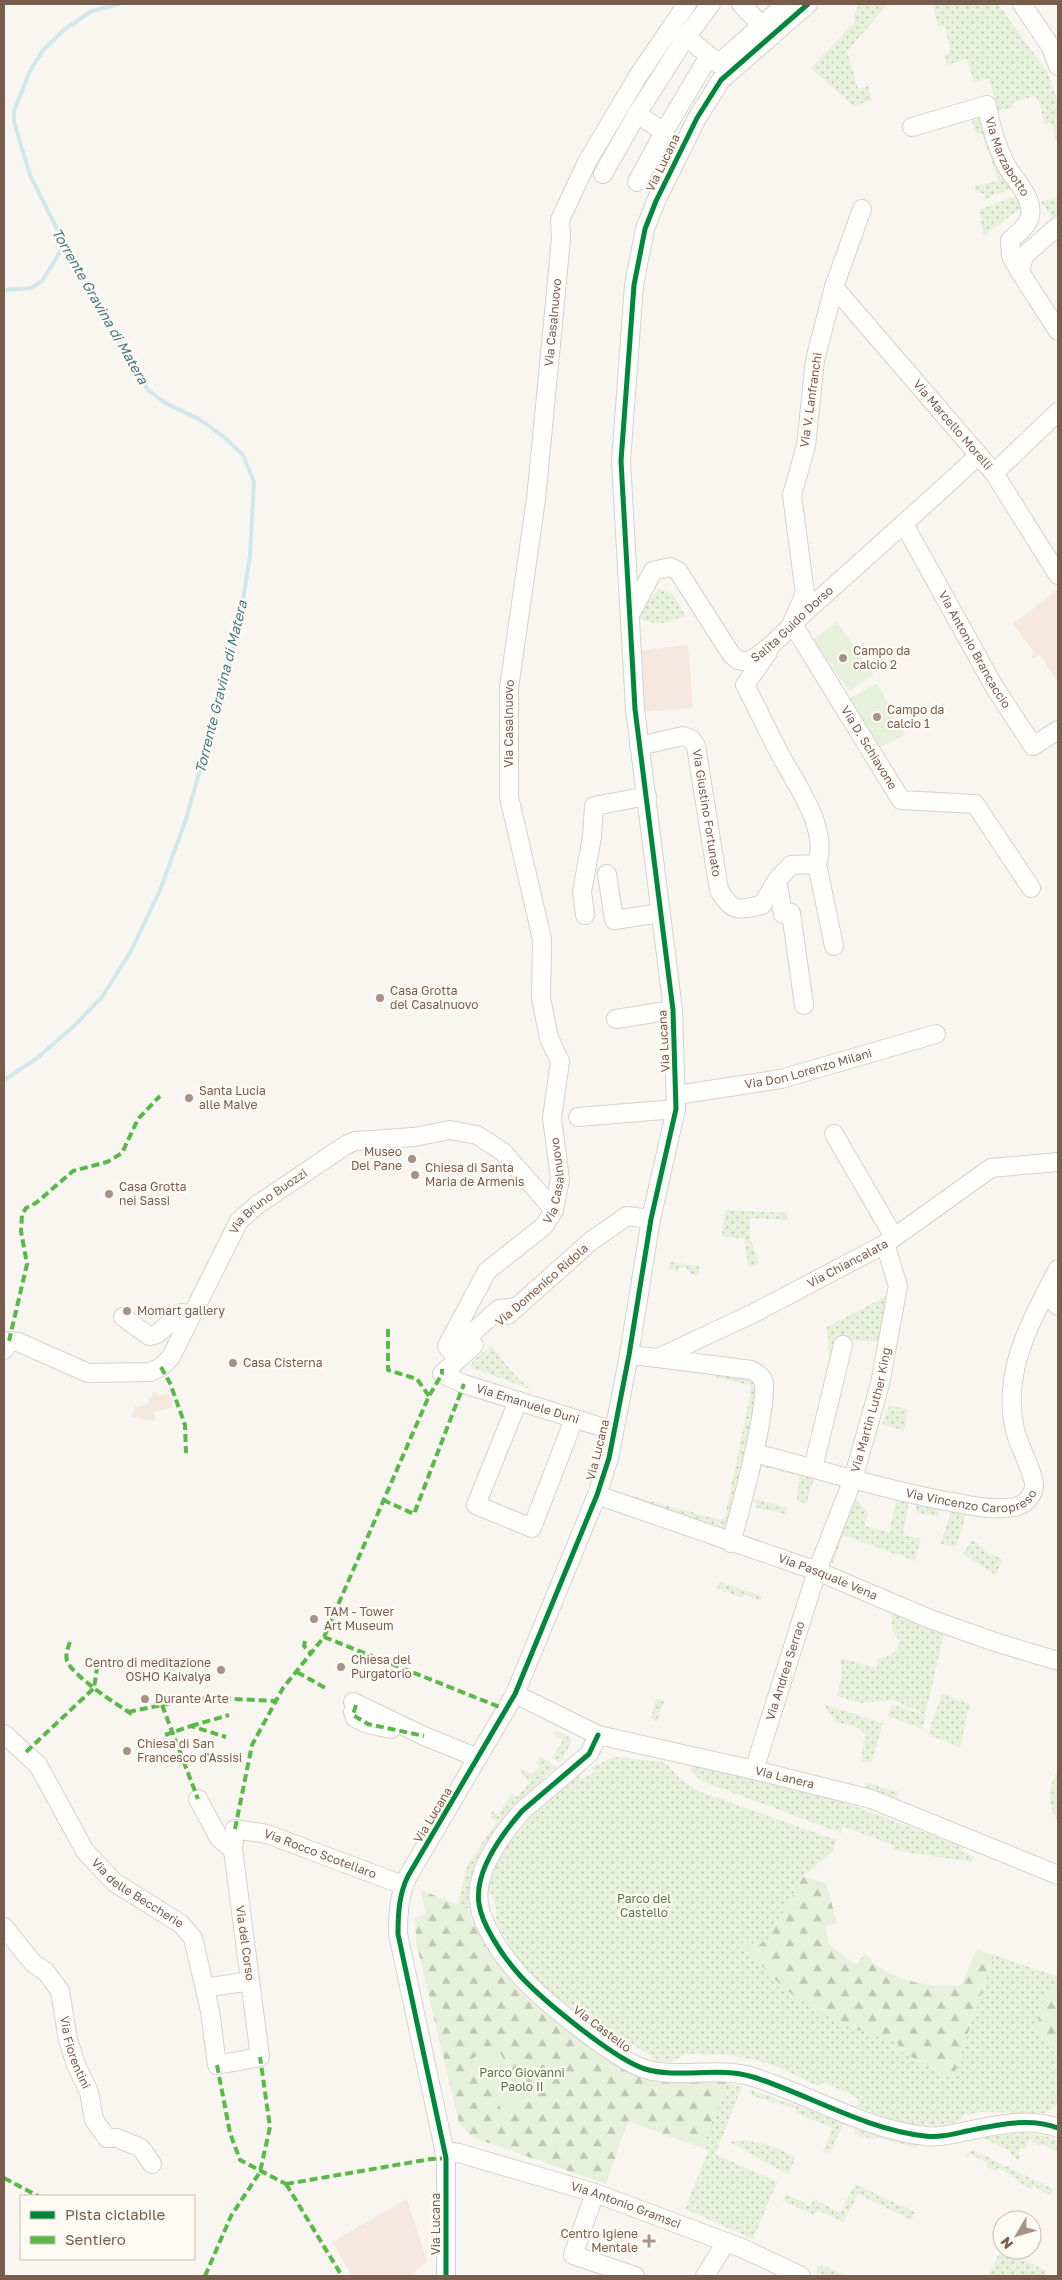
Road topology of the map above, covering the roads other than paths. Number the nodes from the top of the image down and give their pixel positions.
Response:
1 (687, 4) edge
2 (711, 4) edge
3 (741, 4) edge
4 (786, 4) edge
5 (808, 4) edge
6 (1022, 4) edge
7 (762, 26) junction
8 (686, 37) junction
9 (719, 64) junction
10 (1058, 66) edge
11 (637, 114) junction
12 (912, 127) dead end
13 (664, 132) junction
14 (603, 174) dead end
15 (637, 182) dead end
16 (862, 209) dead end
17 (1058, 226) edge
18 (1020, 272) junction
19 (834, 287) junction
20 (1058, 331) edge
21 (1058, 412) edge
22 (979, 454) junction
23 (994, 472) junction
24 (904, 524) junction
25 (1058, 575) edge
26 (629, 616) junction
27 (792, 623) junction
28 (771, 647) junction
29 (1058, 730) edge
30 (639, 746) junction
31 (647, 796) junction
32 (817, 864) junction
33 (607, 874) dead end
34 (777, 880) junction
35 (1031, 888) dead end
36 (661, 913) junction
37 (585, 915) dead end
38 (834, 946) dead end
39 (804, 1005) dead end
40 (673, 1010) junction
41 (616, 1019) dead end
42 (936, 1034) dead end
43 (677, 1102) junction
44 (578, 1117) dead end
45 (834, 1134) dead end
46 (1058, 1162) edge
47 (554, 1210) junction
48 (651, 1219) junction
49 (890, 1241) junction
50 (1058, 1269) edge
51 (1046, 1292) junction
52 (1058, 1306) edge
53 (516, 1307) junction
54 (191, 1314) junction
55 (123, 1317) dead end
56 (842, 1345) dead end
57 (4, 1350) edge
58 (630, 1355) junction
59 (658, 1358) junction
60 (442, 1374) joint
61 (518, 1401) junction
62 (574, 1419) junction
63 (614, 1431) junction
64 (754, 1453) junction
65 (813, 1468) junction
66 (853, 1479) junction
67 (597, 1495) junction
68 (732, 1543) junction
69 (817, 1571) junction
70 (1058, 1661) edge
71 (515, 1694) junction
72 (354, 1704) dead end
73 (598, 1735) junction
74 (9, 1737) edge
75 (478, 1758) junction
76 (754, 1770) junction
77 (198, 1800) dead end
78 (235, 1829) joint
79 (233, 1850) junction
80 (1056, 1873) edge
81 (403, 1885) junction
82 (4, 1927) edge
83 (250, 1981) junction
84 (205, 1988) junction
85 (217, 2065) joint
86 (1058, 2128) edge
87 (444, 2151) junction
88 (152, 2164) dead end
89 (596, 2193) junction
90 (726, 2242) junction
91 (449, 2275) edge
92 (635, 2276) edge
93 (705, 2276) edge
94 (802, 2276) edge

1 - 47 street, Via Casalnuovo
2 - 8 street
3 - 7 street
4 - 7 street
5 - 9 street, Via Lucana
6 - 10 street
7 - 9 street
8 - 9 street
8 - 11 street
9 - 13 street, Via Lucana
9 - 26 street, Via Lucana
11 - 13 street
11 - 14 street
12 - 18 street, Via Marzabotto
13 - 15 street, Via Lucana
16 - 19 street, Via V. Lanfranchi
17 - 18 street
18 - 20 street
19 - 22 street, Via Marcello Morelli
19 - 27 street, Via V. Lanfranchi
21 - 23 street
22 - 23 street, Via Marcello Morelli
22 - 24 street, Salita Guido Dorso
23 - 25 street, Via Marcello Morelli
24 - 27 street, Salita Guido Dorso
24 - 29 street, Via Antonio Brancaccio
26 - 28 street, Salita Guido Dorso
26 - 30 street, Via Lucana
27 - 28 street, Salita Guido Dorso
27 - 35 street, Via D. Schiavone
28 - 32 street
30 - 31 street, Via Lucana
30 - 34 street, Via Giustino Fortunato
31 - 36 street, Via Lucana
31 - 37 street
32 - 34 street, Via Giustino Fortunato
32 - 38 street
33 - 36 street
34 - 39 street
36 - 40 street, Via Lucana
40 - 41 street
40 - 43 street, Via Lucana
42 - 43 street, Via Don Lorenzo Milani
43 - 44 street, Via Don Lorenzo Milani
43 - 48 street, Via Lucana
45 - 49 street, Via Martin Luther King
46 - 49 street, Via Chiancalata
47 - 53 street, Via Casalnuovo
47 - 54 street, Via Bruno Buozzi
48 - 53 street, Via Domenico Ridola
48 - 58 street, Via Lucana
49 - 59 street, Via Chiancalata
49 - 66 street, Via Martin Luther King
50 - 51 street, Via Vincenzo Caropreso
51 - 52 street
51 - 66 street, Via Vincenzo Caropreso
53 - 60 street, Via Domenico Ridola
54 - 55 street
54 - 57 street, Via Bruno Buozzi
56 - 65 street
58 - 59 street
58 - 63 street, Via Lucana
59 - 64 street
60 - 61 street, Via Emanuele Duni
61 - 62 street, Via Emanuele Duni
61 - 62 street
62 - 63 street, Via Emanuele Duni
63 - 67 street, Via Lucana
64 - 65 street, Via Vincenzo Caropreso
64 - 68 street
65 - 66 street, Via Vincenzo Caropreso
66 - 69 street, Via Martin Luther King
67 - 68 street, Via Pasquale Vena
67 - 71 street, Via Lucana
68 - 69 street, Via Pasquale Vena
69 - 70 street, Via Pasquale Vena
69 - 76 street, Via Andrea Serrao
71 - 73 street, Via Lanera
71 - 75 street, Via Lucana
72 - 75 street
73 - 76 street, Via Lanera
73 - 86 street, Via Castello
74 - 84 street, Via delle Beccherie
75 - 81 street, Via Lucana
76 - 80 street, Via Lanera
77 - 79 street
78 - 79 street, Via del Corso
78 - 81 street, Via Rocco Scotellaro
79 - 83 street, Via del Corso
81 - 87 street, Via Lucana
82 - 88 street, Via Fiorentini
83 - 84 street
83 - 85 street, Via del Corso
84 - 85 street, Via delle Beccherie
87 - 89 street, Via Antonio Gramsci
87 - 91 street, Via Lucana
89 - 90 street, Via Antonio Gramsci
89 - 92 street
90 - 93 street
90 - 94 street, Via Antonio Gramsci

